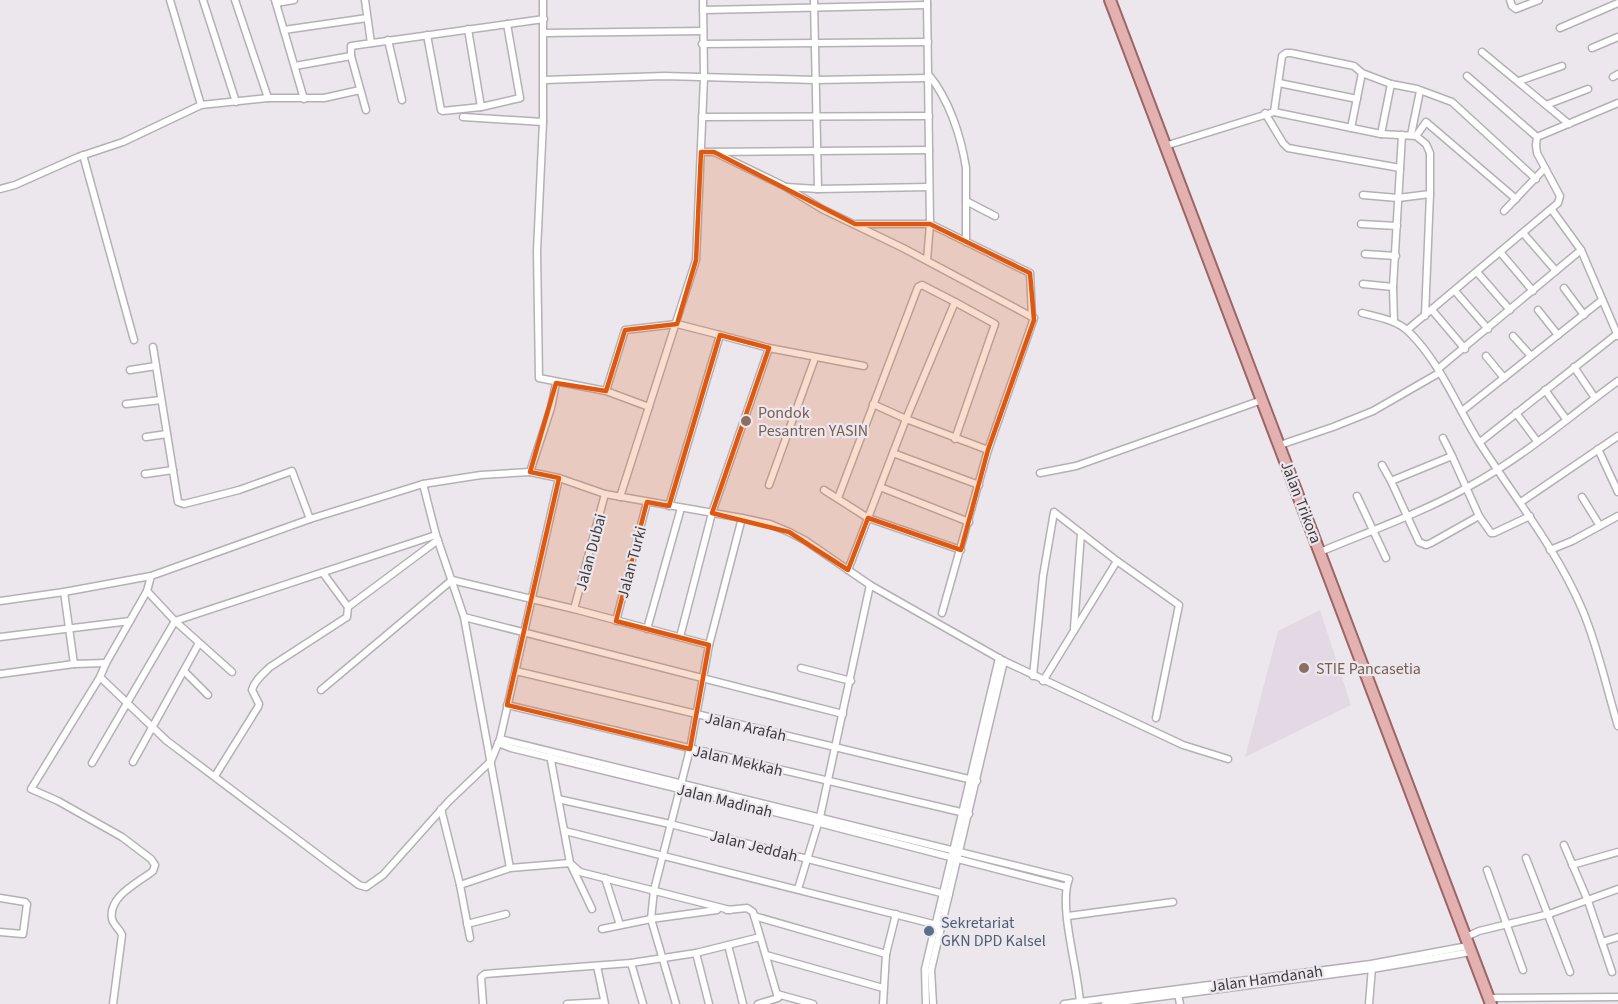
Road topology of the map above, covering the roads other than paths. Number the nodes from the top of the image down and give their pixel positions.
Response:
1 (170, 0) edge
2 (204, 0) edge
3 (235, 0) edge
4 (294, 0) edge
5 (365, 0) edge
6 (543, 0) edge
7 (703, 0) edge
8 (814, 0) edge
9 (1110, 0) edge
10 (1510, 0) edge
11 (1537, 0) edge
12 (275, 1) edge
13 (927, 3) edge
14 (1618, 3) edge
15 (814, 8) junction
16 (704, 10) junction
17 (367, 18) junction
18 (544, 19) junction
19 (507, 24) junction
20 (1560, 27) dead end
21 (468, 29) junction
22 (284, 30) junction
23 (703, 31) junction
24 (544, 33) junction
25 (427, 35) junction
26 (1618, 37) edge
27 (388, 40) junction
28 (371, 42) junction
29 (928, 42) junction
30 (702, 44) junction
31 (815, 44) junction
32 (1592, 48) dead end
33 (1482, 52) dead end
34 (351, 56) junction
35 (295, 66) junction
36 (1562, 66) dead end
37 (1362, 73) junction
38 (928, 76) junction
39 (1467, 76) dead end
40 (704, 78) junction
41 (544, 80) junction
42 (816, 80) junction
43 (1519, 81) junction
44 (1279, 83) junction
45 (1391, 84) junction
46 (1588, 89) dead end
47 (360, 90) junction
48 (1420, 90) junction
49 (268, 98) junction
50 (304, 99) junction
51 (1357, 99) junction
52 (402, 100) dead end
53 (236, 102) junction
54 (1618, 103) edge
55 (201, 105) junction
56 (1546, 105) junction
57 (481, 107) junction
58 (366, 110) dead end
59 (1274, 112) junction
60 (1265, 113) junction
61 (928, 116) junction
62 (463, 117) dead end
63 (702, 117) junction
64 (817, 117) junction
65 (543, 122) junction
66 (1569, 124) junction
67 (1351, 128) junction
68 (1381, 134) junction
69 (1402, 135) junction
70 (1414, 136) junction
71 (1537, 137) junction
72 (1165, 146) junction
73 (929, 150) junction
74 (818, 151) junction
75 (701, 152) junction
76 (714, 152) junction
77 (83, 155) junction
78 (1400, 168) junction
79 (1545, 168) junction
80 (1536, 179) junction
81 (784, 186) junction
82 (929, 187) junction
83 (0, 189) edge
84 (818, 189) junction
85 (1430, 194) junction
86 (1363, 195) dead end
87 (1398, 198) junction
88 (1516, 199) junction
89 (966, 201) junction
90 (1552, 210) junction
91 (1504, 211) dead end
92 (995, 216) dead end
93 (855, 224) junction
94 (930, 224) junction
95 (1361, 224) dead end
96 (1397, 226) junction
97 (1523, 233) junction
98 (966, 242) junction
99 (1581, 250) junction
100 (1500, 252) junction
101 (1365, 254) dead end
102 (1396, 256) junction
103 (927, 260) junction
104 (1556, 271) junction
105 (1477, 272) junction
106 (1363, 284) dead end
107 (1393, 287) junction
108 (1564, 288) dead end
109 (1455, 291) junction
110 (1533, 291) junction
111 (1602, 300) junction
112 (955, 302) junction
113 (1432, 310) junction
114 (1510, 310) junction
115 (1538, 310) dead end
116 (1362, 313) dead end
117 (1584, 315) junction
118 (1032, 316) junction
119 (1425, 316) junction
120 (1394, 322) junction
121 (678, 324) junction
122 (1488, 329) junction
123 (1407, 330) junction
124 (720, 335) junction
125 (1558, 335) junction
126 (1617, 335) edge
127 (1513, 336) dead end
128 (134, 340) dead end
129 (153, 347) dead end
130 (769, 348) junction
131 (1465, 349) junction
132 (1486, 356) dead end
133 (1531, 357) junction
134 (815, 358) junction
135 (156, 366) junction
136 (864, 366) dead end
137 (1574, 367) junction
138 (130, 370) dead end
139 (1439, 371) junction
140 (1504, 378) junction
141 (1618, 381) edge
142 (556, 383) junction
143 (1545, 390) junction
144 (606, 391) junction
145 (1595, 398) junction
146 (161, 400) junction
147 (1263, 400) junction
148 (126, 404) dead end
149 (873, 404) junction
150 (649, 407) junction
151 (1462, 411) junction
152 (1516, 413) junction
153 (906, 418) junction
154 (1566, 419) junction
155 (167, 434) junction
156 (1618, 436) edge
157 (146, 437) dead end
158 (1443, 438) dead end
159 (955, 439) junction
160 (1537, 441) junction
161 (1480, 442) junction
162 (1280, 445) junction
163 (1598, 449) junction
164 (988, 450) junction
165 (893, 453) junction
166 (1452, 456) junction
167 (1382, 465) dead end
168 (173, 470) junction
169 (1498, 470) junction
170 (530, 472) junction
171 (1040, 473) dead end
172 (145, 474) dead end
173 (559, 478) junction
174 (1391, 481) junction
175 (423, 484) junction
176 (769, 485) dead end
177 (979, 485) junction
178 (880, 487) junction
179 (1467, 489) junction
180 (824, 490) dead end
181 (1618, 492) edge
182 (605, 494) junction
183 (1357, 496) dead end
184 (620, 497) junction
185 (1582, 497) dead end
186 (838, 498) junction
187 (647, 502) junction
188 (1521, 502) junction
189 (669, 506) junction
190 (681, 508) junction
191 (712, 513) junction
192 (1406, 516) junction
193 (1479, 516) junction
194 (1530, 516) junction
195 (1618, 516) edge
196 (742, 518) junction
197 (868, 518) junction
198 (310, 519) junction
199 (969, 522) junction
200 (1600, 526) junction
201 (1373, 530) junction
202 (1081, 533) junction
203 (437, 538) junction
204 (961, 550) junction
205 (1550, 550) junction
206 (1320, 552) junction
207 (1386, 558) dead end
208 (1117, 561) junction
209 (848, 570) junction
210 (323, 573) junction
211 (151, 576) junction
212 (452, 580) junction
213 (870, 585) junction
214 (147, 591) junction
215 (64, 592) junction
216 (530, 599) junction
217 (0, 601) edge
218 (348, 607) junction
219 (574, 609) junction
220 (942, 613) dead end
221 (464, 617) junction
222 (130, 621) junction
223 (175, 621) junction
224 (616, 621) junction
225 (70, 627) junction
226 (647, 629) junction
227 (1074, 631) junction
228 (523, 632) junction
229 (0, 637) edge
230 (680, 637) junction
231 (200, 643) junction
232 (709, 645) junction
233 (1001, 660) junction
234 (106, 663) junction
235 (74, 664) junction
236 (801, 668) dead end
237 (184, 671) junction
238 (516, 671) junction
239 (232, 672) dead end
240 (0, 674) edge
241 (1033, 676) junction
242 (100, 677) junction
243 (704, 679) junction
244 (851, 681) junction
245 (1043, 681) junction
246 (321, 690) dead end
247 (208, 695) dead end
248 (126, 702) junction
249 (507, 705) junction
250 (696, 714) junction
251 (843, 714) junction
252 (1156, 717) dead end
253 (1618, 726) edge
254 (152, 727) junction
255 (499, 741) junction
256 (834, 747) junction
257 (690, 749) junction
258 (550, 755) junction
259 (1228, 759) dead end
260 (491, 761) junction
261 (133, 762) dead end
262 (92, 763) dead end
263 (215, 776) junction
264 (973, 780) junction
265 (828, 782) junction
266 (680, 785) junction
267 (558, 799) junction
268 (441, 809) junction
269 (966, 813) junction
270 (819, 820) junction
271 (670, 824) junction
272 (565, 831) junction
273 (1564, 845) dead end
274 (1618, 852) edge
275 (955, 855) junction
276 (663, 856) junction
277 (1526, 858) dead end
278 (808, 859) junction
279 (570, 863) junction
280 (1572, 865) junction
281 (1016, 866) junction
282 (510, 868) junction
283 (1487, 870) dead end
284 (1016, 874) junction
285 (605, 878) junction
286 (460, 885) junction
287 (1066, 887) junction
288 (798, 889) junction
289 (1618, 889) edge
290 (654, 890) junction
291 (946, 894) junction
292 (0, 898) edge
293 (1588, 901) junction
294 (1173, 902) dead end
295 (592, 909) dead end
296 (730, 910) junction
297 (506, 914) dead end
298 (896, 914) junction
299 (1549, 914) junction
300 (754, 916) junction
301 (1068, 916) junction
302 (651, 919) junction
303 (467, 924) junction
304 (620, 925) junction
305 (938, 925) junction
306 (1508, 925) junction
307 (602, 929) dead end
308 (0, 932) edge
309 (760, 937) junction
310 (1618, 937) edge
311 (470, 938) dead end
312 (1602, 942) junction
313 (728, 945) junction
314 (1468, 945) junction
315 (696, 953) junction
316 (886, 954) junction
317 (766, 955) junction
318 (663, 958) junction
319 (631, 963) junction
320 (597, 966) junction
321 (1372, 966) junction
322 (1523, 970) dead end
323 (1570, 972) dead end
324 (1612, 972) dead end
325 (883, 988) junction
326 (1178, 994) junction
327 (1618, 997) edge
328 (778, 999) edge
329 (1490, 1001) edge
330 (605, 1003) edge
331 (1080, 1003) edge
332 (113, 1004) edge
333 (483, 1004) edge
334 (567, 1004) edge
335 (643, 1004) edge
336 (676, 1004) edge
337 (709, 1004) edge
338 (743, 1004) edge
339 (758, 1004) edge
340 (813, 1004) edge
341 (884, 1004) edge
342 (926, 1004) edge
343 (933, 1004) edge
344 (1064, 1004) edge
345 (1106, 1004) edge
346 (1180, 1004) edge
347 (1369, 1004) edge

1 - 55 street
2 - 53 street
3 - 49 street
4 - 12 street
5 - 17 street
6 - 18 street
7 - 16 street
8 - 15 street
9 - 72 main road, Jalan Trikora
10 - 11 street
12 - 22 street
13 - 15 street
13 - 29 street
14 - 20 street
15 - 16 street
15 - 31 street
16 - 23 street
17 - 22 street
17 - 28 street
18 - 19 street
18 - 24 street
19 - 21 street
19 - 57 street
21 - 25 street
21 - 57 street
22 - 35 street
23 - 24 street
23 - 30 street
24 - 41 street
25 - 27 street
25 - 57 street
26 - 32 street
27 - 28 street
27 - 52 street
28 - 34 street
29 - 31 street
29 - 38 street
30 - 31 street
30 - 40 street
31 - 42 street
33 - 43 street
34 - 35 street
34 - 47 street
35 - 50 street
36 - 43 street
37 - 44 street
37 - 45 street
37 - 51 street
38 - 42 street
38 - 61 street
38 - 89 street
39 - 71 street
40 - 41 street
40 - 42 street
40 - 63 street
41 - 65 street
42 - 64 street
43 - 56 street
44 - 51 street
44 - 59 street
45 - 48 street
45 - 68 street
46 - 56 street
47 - 50 street
47 - 58 street
48 - 70 street
48 - 80 street
49 - 50 street
49 - 53 street
51 - 67 street
53 - 55 street
54 - 66 street
55 - 77 street
56 - 66 street
59 - 60 street
59 - 67 street
60 - 72 street
60 - 78 street
61 - 64 street
61 - 73 street
62 - 65 street
63 - 64 street
63 - 75 street
64 - 74 street
65 - 142 street
66 - 71 street
67 - 68 street
68 - 69 street
69 - 70 street
69 - 78 street
70 - 85 street
70 - 88 street
71 - 79 street
72 - 147 main road, Jalan Trikora
73 - 74 street
73 - 82 street
74 - 76 street
74 - 84 street
75 - 76 street
75 - 121 street
76 - 81 street
77 - 83 street
77 - 128 street
78 - 87 street
79 - 80 street
79 - 90 street
80 - 88 street
81 - 84 street
81 - 93 street
82 - 84 street
82 - 94 street
85 - 87 street
85 - 119 street
86 - 87 street
87 - 96 street
88 - 91 street
89 - 92 street
89 - 98 street
90 - 97 street
90 - 99 street
93 - 94 street
93 - 103 street
94 - 98 street
94 - 103 street
95 - 96 street
96 - 102 street
97 - 100 street
97 - 104 street
98 - 118 street
99 - 104 street
99 - 111 street
100 - 105 street
100 - 110 street
101 - 102 street
102 - 107 street
103 - 118 street
104 - 110 street
105 - 109 street
105 - 114 street
106 - 107 street
107 - 120 street
108 - 117 street
109 - 113 street
109 - 122 street
110 - 114 street
111 - 117 street
111 - 126 street
112 - 149 street
112 - 153 street
112 - 159 street
113 - 119 street
113 - 131 street
114 - 122 street
115 - 125 street
116 - 120 street
117 - 125 street
118 - 164 street
119 - 123 street
120 - 123 street
121 - 124 street
121 - 144 street
121 - 150 street
122 - 131 street
123 - 139 street
124 - 130 street
124 - 189 street
125 - 133 street
126 - 137 street
127 - 133 street
129 - 135 street
130 - 134 street
130 - 191 street
131 - 139 street
132 - 140 street
133 - 140 street
134 - 136 street
134 - 176 street
135 - 138 street
135 - 146 street
137 - 143 street
137 - 145 street
139 - 151 street
139 - 162 street
140 - 151 street
141 - 145 street
142 - 144 street
142 - 170 street
143 - 152 street
143 - 154 street
144 - 150 street
145 - 154 street
146 - 148 street
146 - 155 street
147 - 162 main road, Jalan Trikora
147 - 171 street
149 - 153 street
149 - 186 street
150 - 184 street
151 - 161 street
152 - 160 street
152 - 161 street
153 - 159 street
153 - 165 street
154 - 160 street
155 - 157 street
155 - 168 street
156 - 163 street
158 - 166 street
159 - 164 street
160 - 169 street
161 - 169 street
162 - 206 main road, Jalan Trikora
163 - 181 street
163 - 188 street
164 - 177 street
165 - 177 street
165 - 178 street
166 - 174 street
166 - 179 street
167 - 174 street
168 - 172 street
168 - 198 street
169 - 179 street
169 - 188 street
170 - 173 street
170 - 175 street
173 - 182 street
173 - 216 street
174 - 192 street
175 - 198 street
175 - 203 street
177 - 199 street
178 - 197 street
178 - 199 street
179 - 192 street
179 - 193 street
180 - 186 street
182 - 184 street
182 - 219 street, Jalan Dubai
183 - 201 street
184 - 187 street
185 - 200 street
186 - 197 street
187 - 189 street
187 - 224 street, Jalan Turki
188 - 194 street
189 - 190 street
190 - 191 street
190 - 226 street
191 - 196 street
191 - 230 street
192 - 193 street
192 - 201 street
193 - 194 street
194 - 205 street
195 - 200 street
196 - 209 street
196 - 232 street
197 - 204 street
197 - 209 street
198 - 211 street
199 - 204 street
200 - 205 street
201 - 206 street
201 - 207 street
202 - 208 street
202 - 227 street
202 - 241 street
203 - 210 street
203 - 212 street
203 - 218 street
204 - 220 street
205 - 253 street
206 - 314 main road, Jalan Trikora
208 - 227 street
208 - 252 street
209 - 213 street
210 - 218 street
210 - 223 street
211 - 214 street
211 - 215 street
212 - 216 street
212 - 221 street
212 - 246 street
213 - 233 street
213 - 244 street
214 - 222 street
214 - 223 street
215 - 217 street
215 - 225 street
216 - 219 street
216 - 228 street
218 - 263 street
219 - 224 street
221 - 228 street
221 - 260 street
222 - 225 street
222 - 234 street
223 - 231 street
223 - 248 street
224 - 226 street
225 - 229 street
225 - 235 street
226 - 230 street
227 - 245 street
228 - 238 street
228 - 243 street
230 - 232 street
231 - 237 street
231 - 239 street
232 - 243 street
233 - 241 street
233 - 264 street
234 - 235 street
234 - 242 street
235 - 240 street
236 - 244 street
237 - 247 street
237 - 254 street
238 - 249 street
238 - 250 street, Jalan Arafah
241 - 245 street
242 - 248 street
242 - 332 street
243 - 250 street
243 - 251 street
244 - 251 street
245 - 259 street
248 - 254 street
248 - 262 street
249 - 255 street
249 - 257 street, Jalan Mekkah
250 - 256 street, Jalan Arafah
250 - 257 street
251 - 256 street
254 - 261 street
254 - 263 street
255 - 258 street, Jalan Madinah
255 - 260 street
256 - 264 street, Jalan Arafah
256 - 265 street
257 - 265 street, Jalan Mekkah
257 - 266 street
258 - 266 street, Jalan Madinah
258 - 267 street
260 - 268 street
260 - 282 street
263 - 268 street
264 - 269 street
265 - 269 street, Jalan Mekkah
265 - 270 street
266 - 270 street, Jalan Madinah
266 - 271 street
267 - 271 street, Jalan Jeddah
267 - 272 street
268 - 286 street
269 - 275 street
270 - 275 street, Jalan Madinah
270 - 278 street
271 - 276 street
271 - 278 street, Jalan Jeddah
272 - 276 street
272 - 279 street
273 - 280 street
274 - 280 street
275 - 281 street
275 - 284 street
275 - 291 street
276 - 288 street
276 - 290 street
277 - 299 street
278 - 288 street
278 - 291 street, Jalan Jeddah
279 - 282 street
279 - 285 street
279 - 295 street
280 - 293 street
281 - 284 street
281 - 287 street
282 - 286 street
283 - 306 street
284 - 287 street
285 - 290 street
285 - 304 street
286 - 303 street
287 - 301 street
288 - 298 street
289 - 293 street, Jalan Hamdanah
290 - 296 street
290 - 302 street
291 - 305 street
292 - 308 street
293 - 299 street, Jalan Hamdanah
293 - 312 street
294 - 301 street
296 - 300 street
296 - 302 street
297 - 303 street
298 - 305 street
298 - 316 street
299 - 306 street, Jalan Hamdanah
299 - 323 street
300 - 309 street
300 - 316 street
301 - 331 street
302 - 304 street
302 - 318 street
303 - 311 street
304 - 307 street
305 - 342 street
305 - 343 street
306 - 314 street, Jalan Hamdanah
306 - 322 street
309 - 313 street
309 - 317 street
310 - 312 street
312 - 324 street
313 - 315 street
313 - 338 street
314 - 321 street, Jalan Hamdanah
314 - 329 main road, Jalan Trikora
315 - 318 street
315 - 337 street
316 - 325 street
317 - 325 street
317 - 328 street
318 - 319 street
318 - 336 street
319 - 320 street
319 - 335 street
320 - 330 street
320 - 333 street
321 - 326 street, Jalan Hamdanah
321 - 331 street, Jalan Hamdanah
321 - 347 street
325 - 341 street
326 - 345 street, Jalan Hamdanah
326 - 346 street
327 - 329 street
328 - 339 street
328 - 340 street
330 - 334 street
331 - 344 street, Jalan Hamdanah

